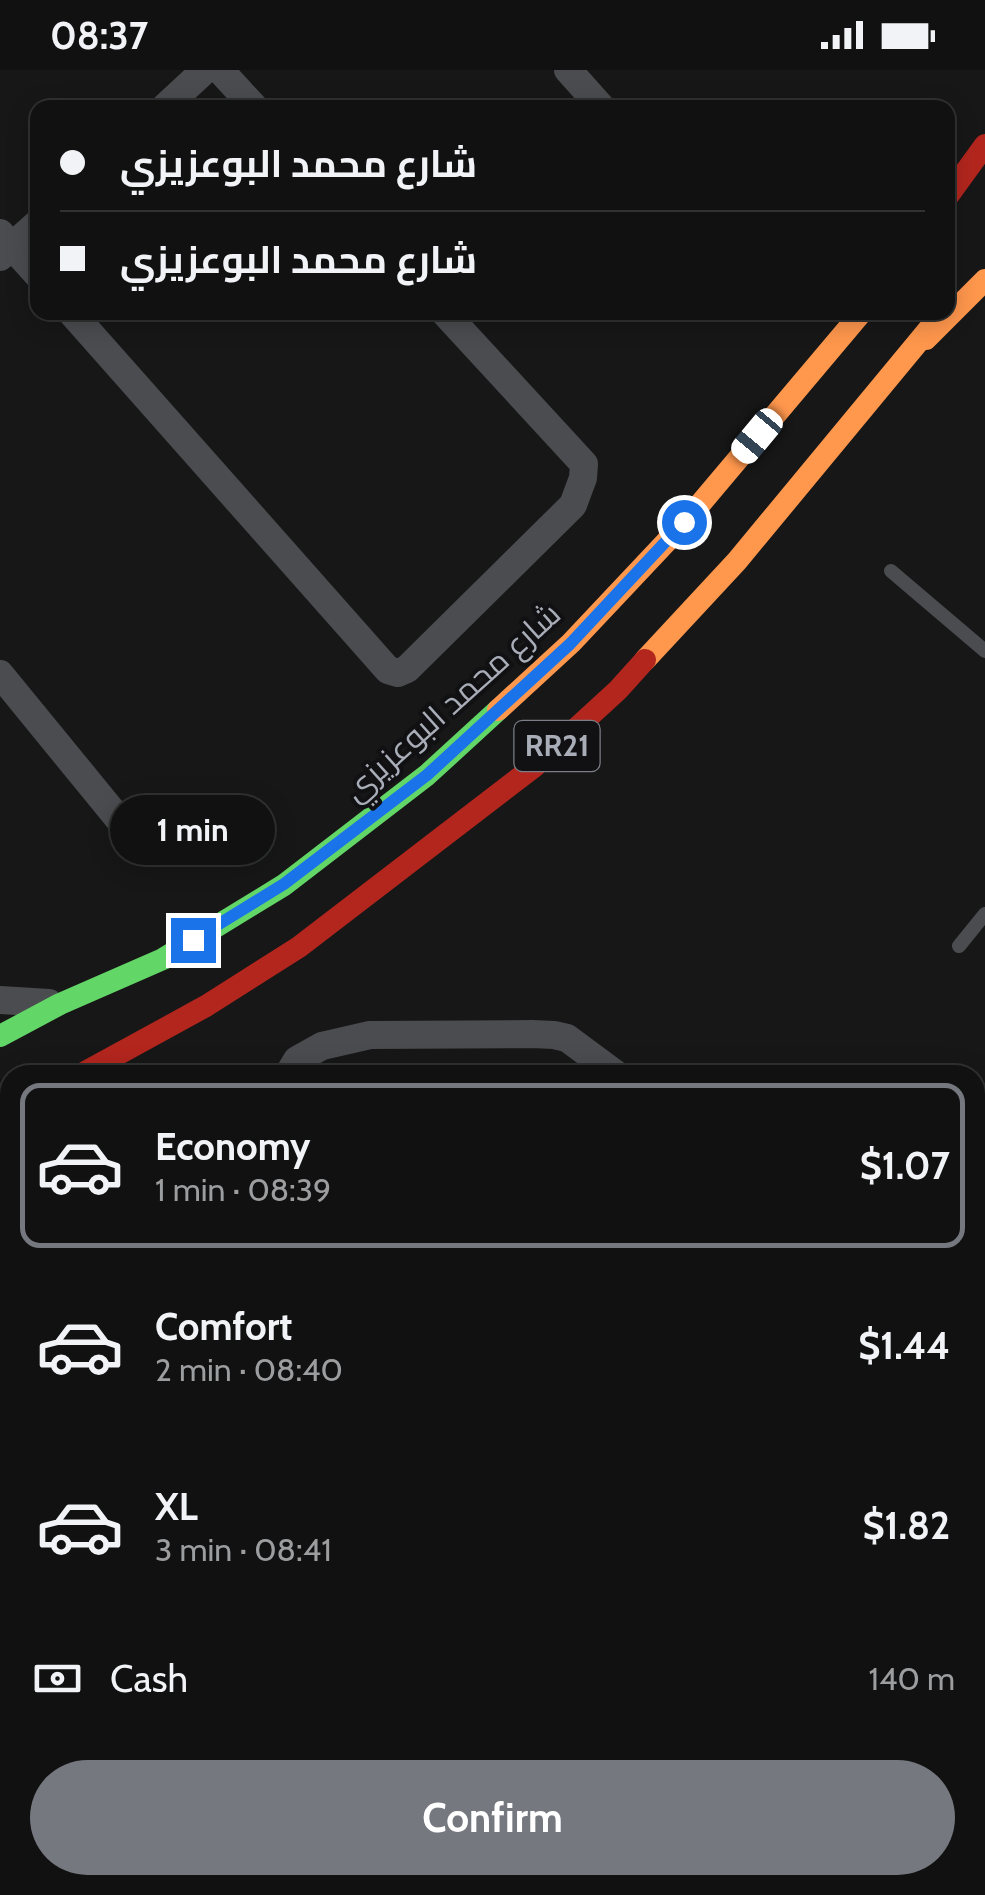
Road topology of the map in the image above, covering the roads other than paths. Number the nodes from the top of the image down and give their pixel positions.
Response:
1 (206, 70) edge
2 (220, 70) edge
3 (568, 70) edge
4 (173, 100) edge
5 (248, 100) edge
6 (595, 100) edge
7 (985, 145) edge
8 (985, 173) edge
9 (955, 186) edge
10 (955, 208) edge
11 (30, 229) edge
12 (4, 246) edge
13 (985, 260) edge
14 (30, 268) edge
15 (985, 280) edge
16 (955, 298) edge
17 (955, 310) edge
18 (77, 320) edge
19 (451, 320) edge
20 (856, 320) edge
21 (937, 320) edge
22 (945, 320) edge
23 (906, 359) junction
24 (891, 571) dead end
25 (985, 651) edge
26 (0, 674) edge
27 (139, 844) dead end
28 (985, 914) edge
29 (959, 946) dead end
30 (0, 1000) edge
31 (60, 1004) junction
32 (0, 1036) edge
33 (98, 1065) edge
34 (294, 1065) edge
35 (604, 1065) edge

1 - 4 street
2 - 5 street
3 - 6 street
7 - 9 highway
8 - 10 highway
11 - 12 street
12 - 14 street
13 - 16 highway, RR21
15 - 17 highway
18 - 19 street
20 - 31 highway, شارع محمد البوعزيزي / RR21
21 - 23 highway, RR21
22 - 23 highway
23 - 33 highway, RR21
24 - 25 lane
26 - 27 street
28 - 29 lane
30 - 31 street
31 - 32 highway, شارع محمد البوعزيزي / RR21
34 - 35 street

